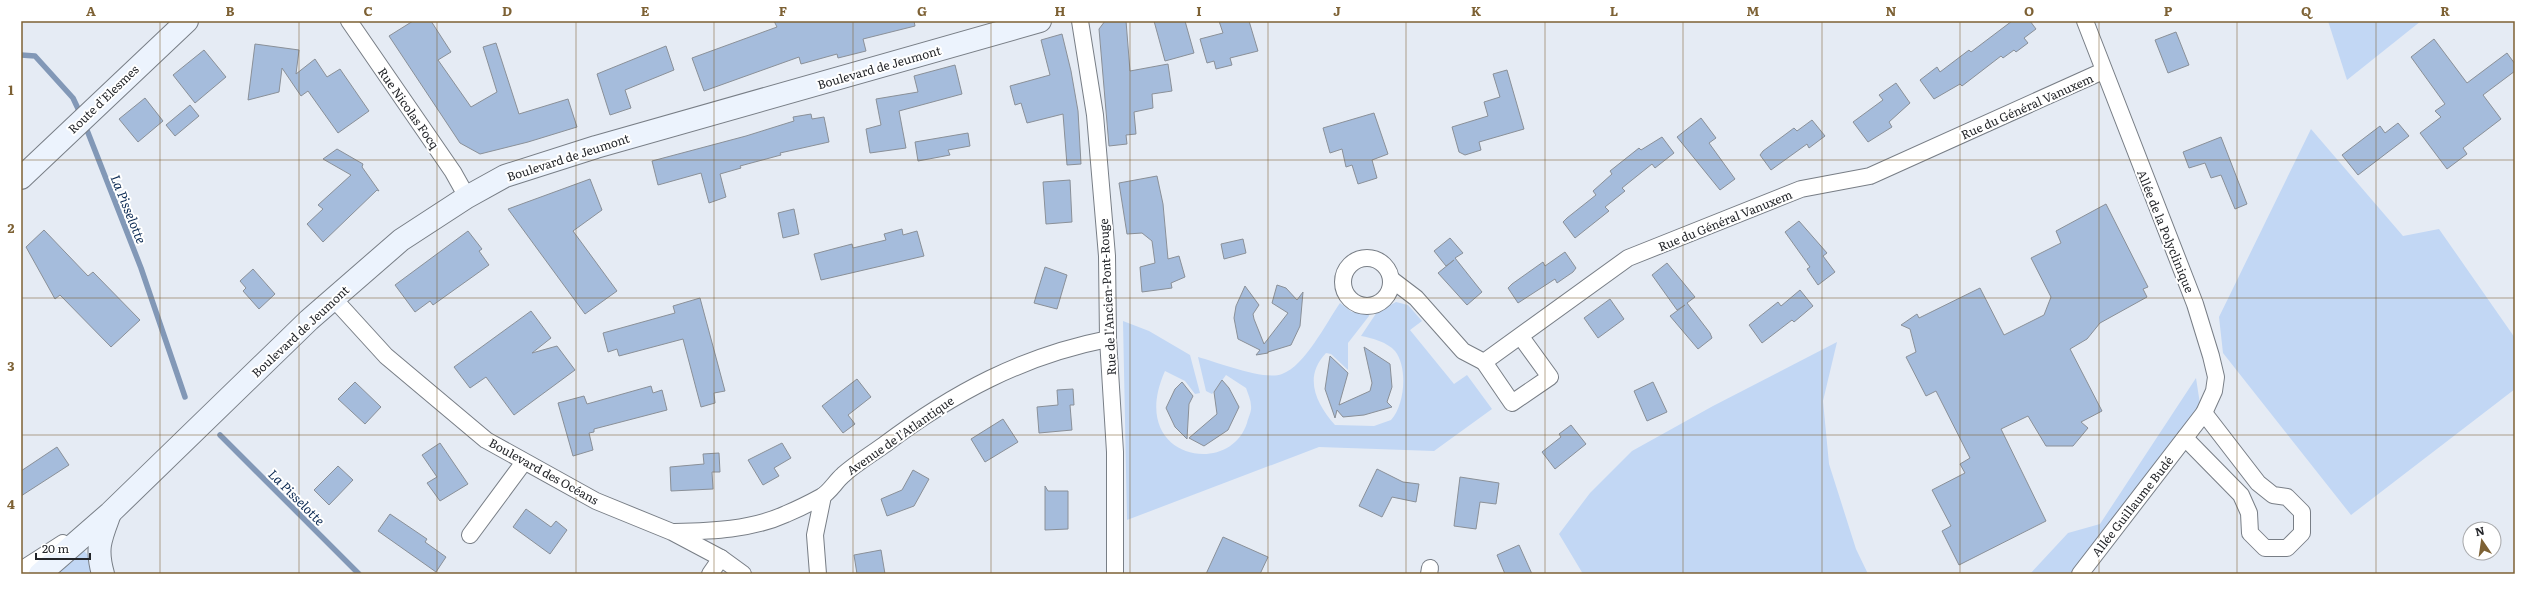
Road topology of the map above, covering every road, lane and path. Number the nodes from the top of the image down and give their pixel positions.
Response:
1 (187, 21) edge
2 (349, 21) edge
3 (1040, 21) edge
4 (1080, 21) edge
5 (2085, 21) edge
6 (2103, 71) junction
7 (21, 178) edge
8 (467, 197) junction
9 (1391, 279) dead end
10 (334, 299) junction
11 (1521, 337) junction
12 (1108, 339) junction
13 (1484, 362) junction
14 (2204, 413) junction
15 (2185, 438) junction
16 (524, 462) junction
17 (823, 496) junction
18 (110, 513) junction
19 (672, 532) junction
20 (470, 536) dead end
21 (721, 558) junction
22 (21, 570) edge
23 (40, 574) edge
24 (103, 574) edge
25 (710, 574) edge
26 (743, 574) edge
27 (818, 574) edge
28 (1115, 574) edge
29 (2080, 574) edge

1 - 7 street, Route d'Elesmes
2 - 8 street, Rue Nicolas Focq
3 - 8 street, Boulevard de Jeumont
4 - 12 street, Rue de l'Ancien-Pont-Rouge
5 - 6 street, Allée de la Polyclinique
6 - 11 street, Rue du Général Vanuxem
6 - 14 street, Allée de la Polyclinique
8 - 10 street, Boulevard de Jeumont
9 - 13 street
10 - 16 street, Boulevard des Océans
10 - 18 street, Boulevard de Jeumont
11 - 13 street, Rue du Général Vanuxem
11 - 13 street
12 - 17 street, Avenue de l'Atlantique
12 - 28 street, Rue de l'Ancien-Pont-Rouge
14 - 15 street, Allée de la Polyclinique
14 - 15 street
15 - 29 street, Allée Guillaume Budé
16 - 19 street, Boulevard des Océans
16 - 20 street
17 - 19 street, Avenue de l'Atlantique
17 - 27 street
18 - 22 street, Boulevard de Jeumont
18 - 23 street
18 - 24 street, Boulevard de Jeumont
19 - 21 street, Boulevard des Océans
21 - 25 street
21 - 26 street, Boulevard des Océans

